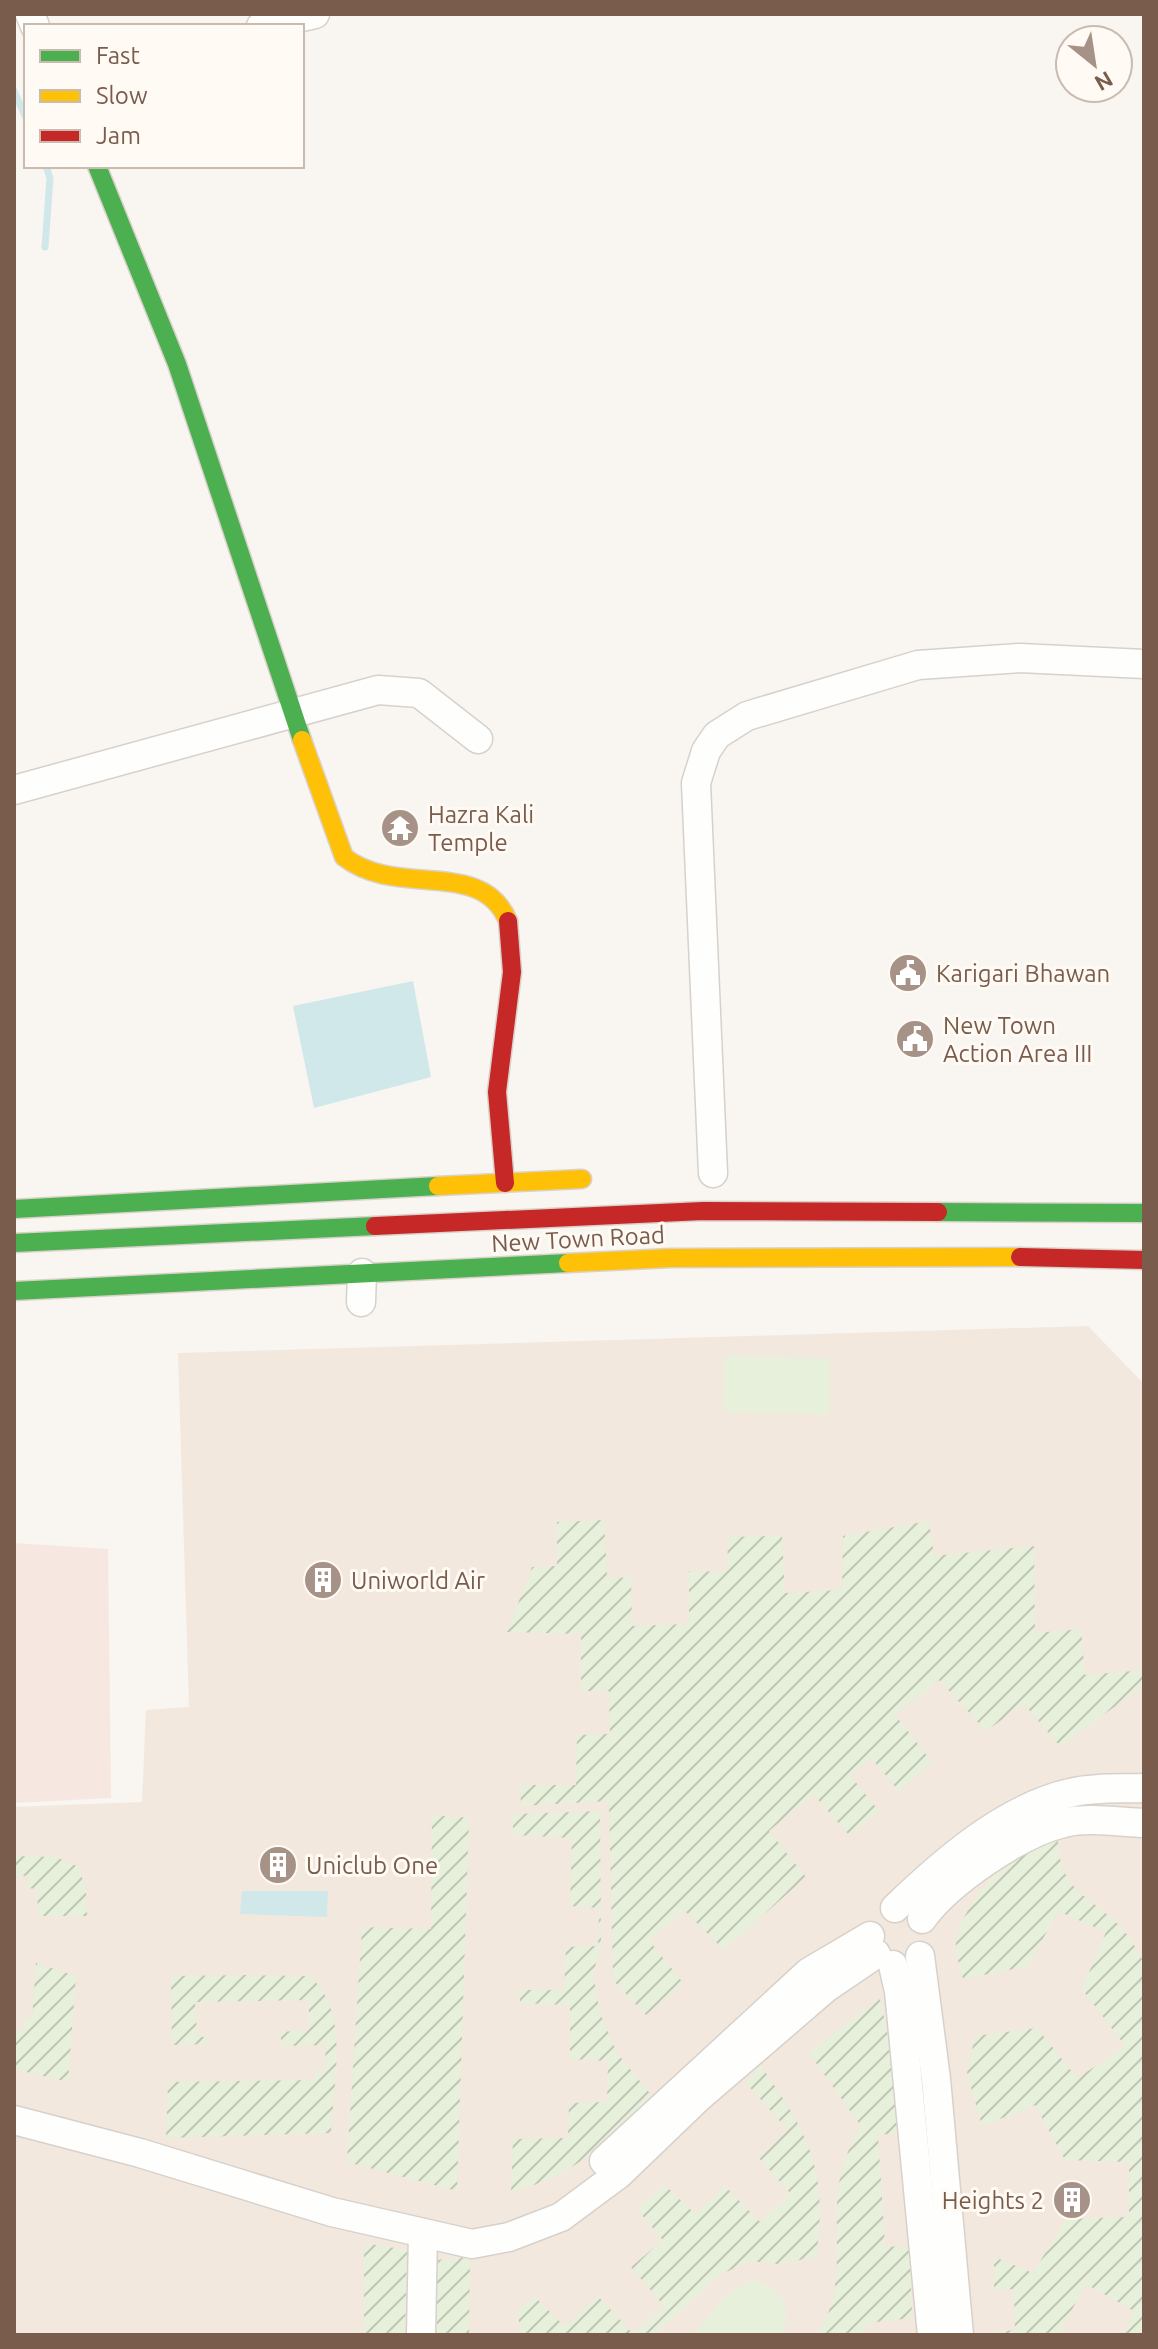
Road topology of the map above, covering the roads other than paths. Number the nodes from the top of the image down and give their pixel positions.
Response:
1 (315, 14) edge
2 (270, 24) edge
3 (98, 168) edge
4 (1144, 664) edge
5 (293, 715) junction
6 (478, 739) dead end
7 (14, 790) edge
8 (713, 1173) dead end
9 (582, 1179) dead end
10 (505, 1183) junction
11 (14, 1209) edge
12 (1144, 1213) edge
13 (14, 1243) edge
14 (1144, 1260) edge
15 (362, 1273) junction
16 (14, 1291) edge
17 (361, 1302) dead end
18 (1144, 1788) edge
19 (1144, 1823) edge
20 (895, 1908) junction
21 (922, 1919) junction
22 (880, 1952) junction
23 (920, 1956) junction
24 (14, 2102) edge
25 (14, 2120) edge
26 (423, 2233) junction
27 (421, 2335) edge
28 (932, 2335) edge
29 (959, 2335) edge

1 - 2 street
3 - 5 main road
4 - 8 street
5 - 6 street
5 - 7 street
5 - 10 main road
9 - 10 main road
10 - 11 main road
12 - 13 main road, New Town Road
14 - 15 main road, New Town Road
15 - 16 main road, New Town Road
15 - 17 street
18 - 20 street
19 - 21 street
20 - 21 street
20 - 22 street
21 - 23 street
22 - 23 street
22 - 24 street
22 - 26 street
22 - 28 street
23 - 29 street
25 - 26 street
26 - 27 street

